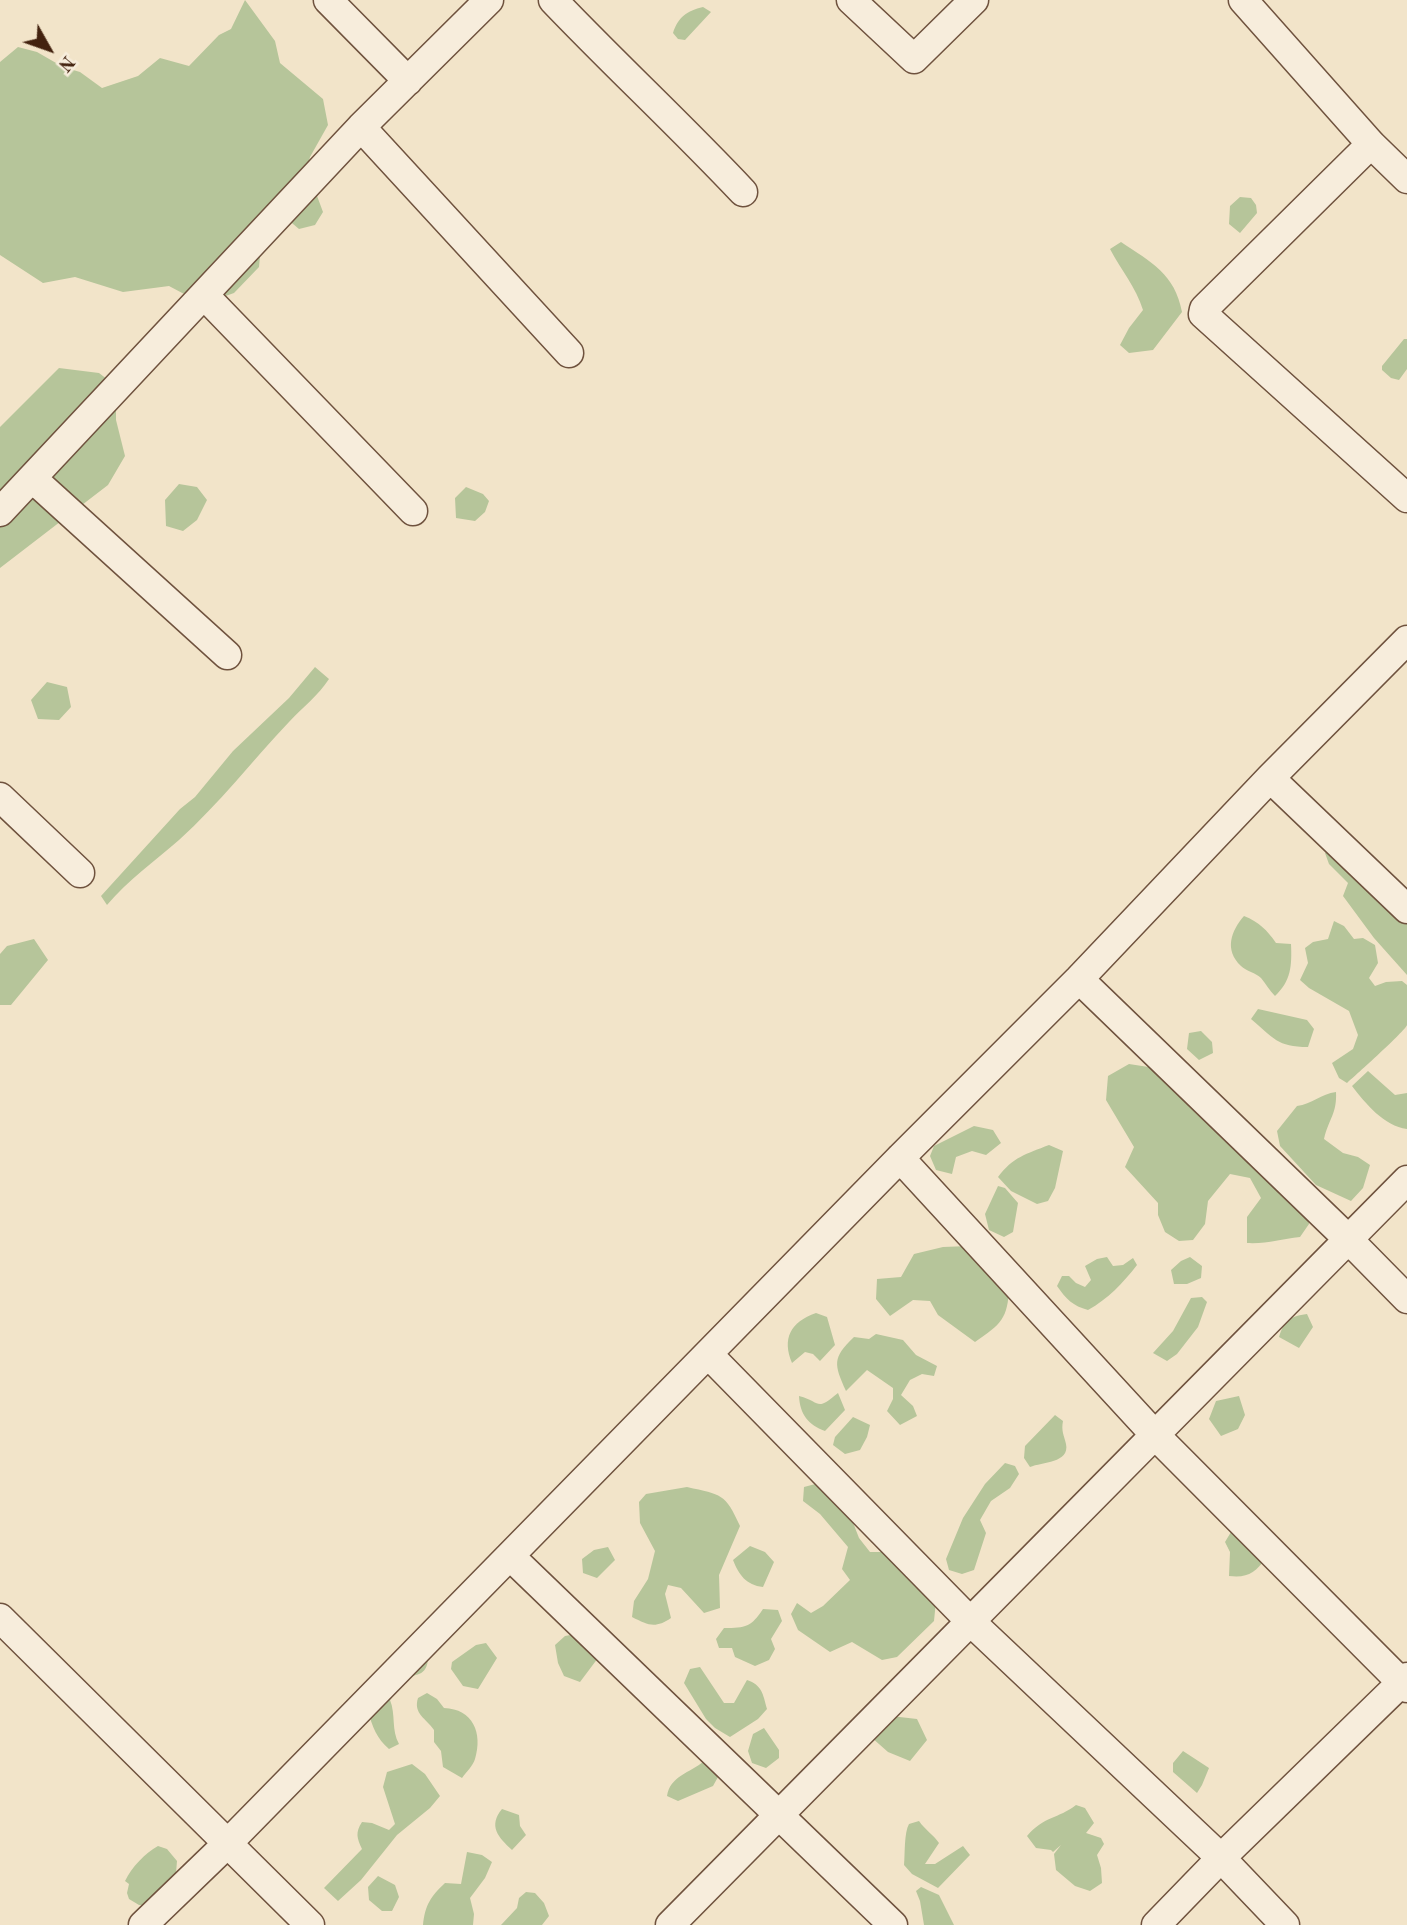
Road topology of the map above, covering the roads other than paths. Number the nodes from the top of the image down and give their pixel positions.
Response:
1 (328, 0) edge
2 (489, 0) edge
3 (553, 0) edge
4 (851, 0) edge
5 (974, 0) edge
6 (1243, 0) edge
7 (408, 80) junction
8 (361, 127) junction
9 (1371, 145) junction
10 (1407, 179) edge
11 (743, 192) dead end
12 (205, 296) junction
13 (569, 353) dead end
14 (33, 479) junction
15 (1407, 498) edge
16 (413, 511) dead end
17 (0, 512) edge
18 (1407, 640) edge
19 (227, 655) dead end
20 (1270, 778) junction
21 (0, 797) edge
22 (80, 873) dead end
23 (1407, 909) edge
24 (1079, 979) junction
25 (900, 1158) junction
26 (1407, 1180) edge
27 (1348, 1239) junction
28 (1407, 1299) edge
29 (708, 1354) junction
30 (1156, 1434) junction
31 (510, 1556) junction
32 (0, 1618) edge
33 (971, 1621) junction
34 (1405, 1683) edge
35 (777, 1815) junction
36 (228, 1843) junction
37 (1220, 1858) junction
38 (143, 1925) edge
39 (310, 1925) edge
40 (670, 1925) edge
41 (893, 1925) edge
42 (1156, 1925) edge
43 (1285, 1925) edge

1 - 7 street
2 - 7 street
3 - 11 street
4 - 5 street
6 - 9 street
7 - 8 street
8 - 12 street
8 - 13 street
9 - 10 street
9 - 15 street
12 - 14 street
12 - 16 street
14 - 17 street
14 - 19 street
18 - 20 street
20 - 23 street
20 - 24 street
21 - 22 street
24 - 25 street
24 - 27 street
25 - 29 street
25 - 30 street
26 - 27 street
27 - 28 street
27 - 30 street
29 - 31 street
29 - 33 street
30 - 33 street
30 - 34 street
31 - 35 street
31 - 36 street
32 - 36 street
33 - 35 street
33 - 37 street
34 - 37 street
35 - 40 street
35 - 41 street
36 - 38 street
36 - 39 street
37 - 42 street
37 - 43 street

